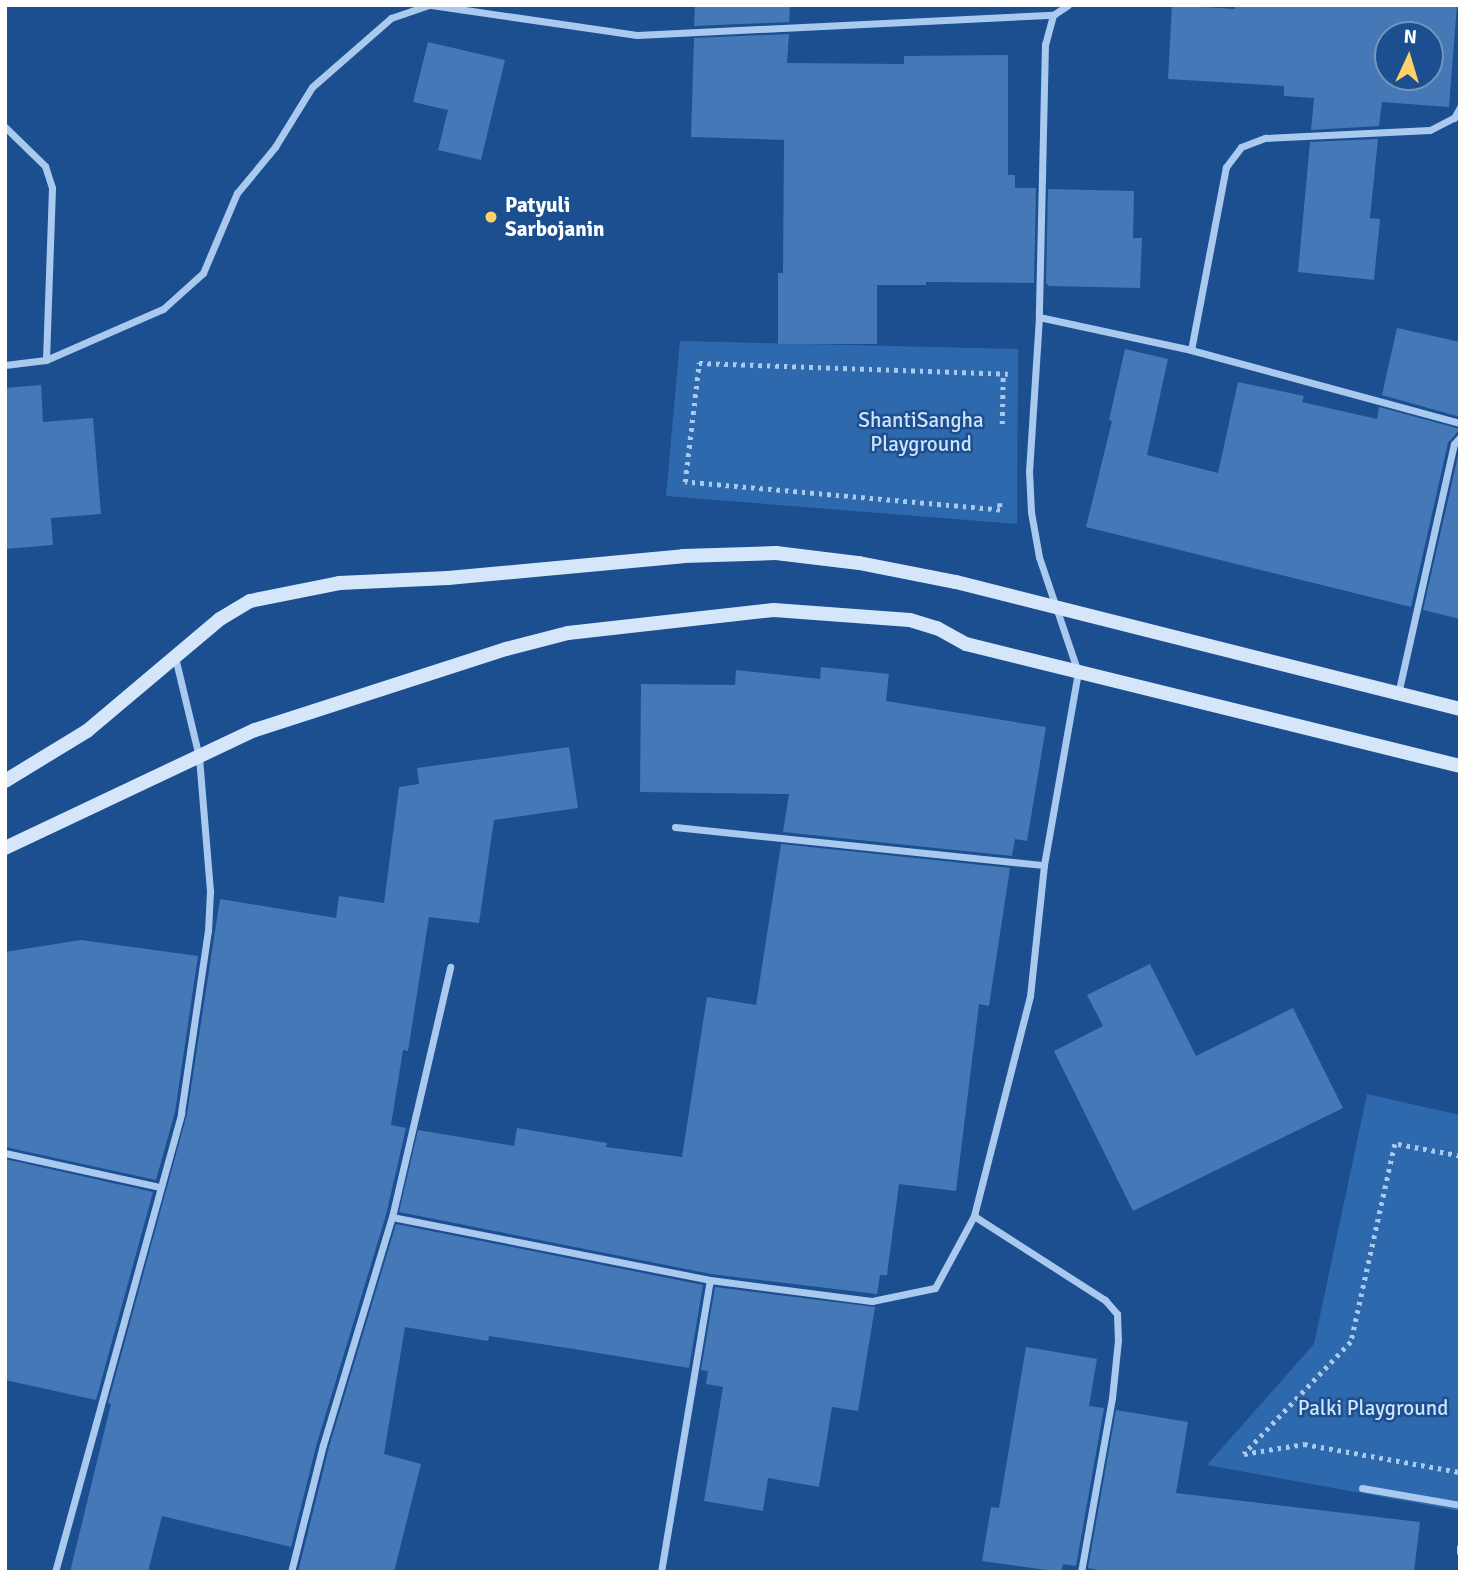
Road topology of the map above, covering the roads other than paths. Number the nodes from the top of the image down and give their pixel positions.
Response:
1 (430, 5) edge
2 (1068, 5) edge
3 (1053, 15) junction
4 (1460, 107) edge
5 (5, 127) edge
6 (1039, 317) junction
7 (1191, 350) junction
8 (46, 360) junction
9 (5, 365) edge
10 (1460, 423) edge
11 (1460, 437) edge
12 (1055, 607) junction
13 (174, 657) junction
14 (1078, 672) junction
15 (1397, 694) junction
16 (1460, 709) edge
17 (199, 757) junction
18 (1460, 766) edge
19 (5, 781) edge
20 (675, 827) dead end
21 (5, 848) edge
22 (1044, 865) junction
23 (450, 967) dead end
24 (5, 1153) edge
25 (160, 1187) junction
26 (974, 1216) junction
27 (392, 1217) junction
28 (710, 1280) junction
29 (1362, 1488) dead end
30 (1460, 1505) edge
31 (55, 1572) edge
32 (291, 1572) edge
33 (661, 1572) edge
34 (1081, 1572) edge

1 - 3 street
1 - 8 street
2 - 3 street
3 - 6 street
4 - 7 street
5 - 8 street
6 - 7 street
6 - 12 street
7 - 10 street
8 - 9 street
11 - 15 street
12 - 13 main road
12 - 14 street
12 - 15 main road
13 - 17 street
13 - 19 main road
14 - 17 main road
14 - 18 main road
14 - 22 street
15 - 16 main road
17 - 21 main road
17 - 25 street
20 - 22 street
22 - 26 street
23 - 27 street
24 - 25 street
25 - 31 street
26 - 28 street
26 - 34 street
27 - 28 street
27 - 32 street
28 - 33 street
29 - 30 street

